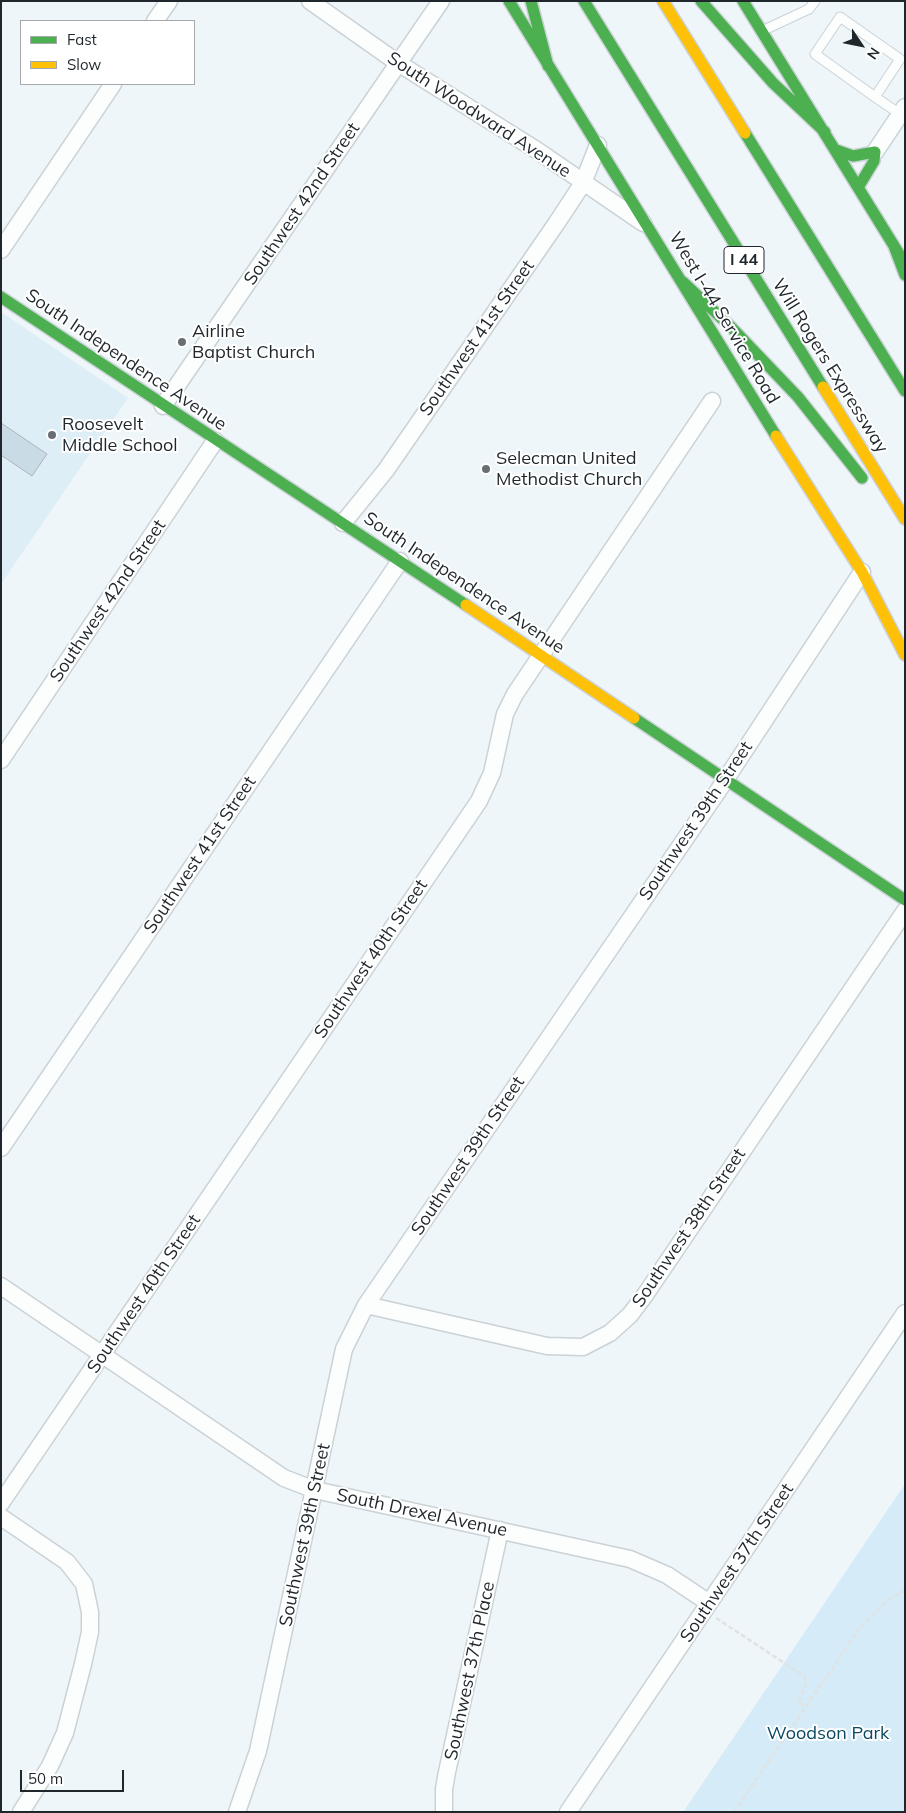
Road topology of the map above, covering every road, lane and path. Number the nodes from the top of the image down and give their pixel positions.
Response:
1 (169, 1) edge
2 (310, 1) edge
3 (441, 1) edge
4 (509, 1) edge
5 (531, 1) edge
6 (584, 1) edge
7 (663, 1) edge
8 (701, 1) edge
9 (744, 1) edge
10 (816, 1) edge
11 (156, 20) edge
12 (762, 31) junction
13 (398, 63) junction
14 (548, 66) junction
15 (112, 85) edge
16 (875, 96) junction
17 (902, 110) edge
18 (825, 132) junction
19 (598, 145) junction
20 (836, 150) junction
21 (874, 152) junction
22 (583, 183) junction
23 (859, 186) junction
24 (650, 227) junction
25 (894, 246) junction
26 (1, 250) edge
27 (905, 263) edge
28 (905, 274) edge
29 (683, 282) junction
30 (1, 297) edge
31 (905, 390) edge
32 (712, 401) dead end
33 (163, 406) junction
34 (215, 441) junction
35 (905, 519) edge
36 (343, 523) junction
37 (905, 530) edge
38 (400, 561) junction
39 (862, 572) junction
40 (905, 655) edge
41 (541, 656) junction
42 (1, 760) edge
43 (725, 779) junction
44 (905, 900) edge
45 (905, 911) edge
46 (1, 1148) edge
47 (1, 1286) edge
48 (366, 1305) junction
49 (905, 1313) edge
50 (103, 1355) junction
51 (315, 1490) junction
52 (1, 1503) edge
53 (1, 1517) edge
54 (500, 1530) junction
55 (905, 1590) edge
56 (707, 1607) junction
57 (806, 1707) junction
58 (22, 1812) edge
59 (237, 1812) edge
60 (444, 1812) edge
61 (568, 1812) edge
62 (734, 1812) edge

1 - 11 street
2 - 13 street, South Woodward Avenue
3 - 13 street, Southwest 42nd Street
4 - 14 main road, West I-44 Service Road
5 - 14 main road
6 - 35 main road, Will Rogers Expressway / I 44
7 - 31 main road
8 - 18 main road
9 - 12 main road
10 - 12 lane
12 - 18 main road
13 - 22 street, South Woodward Avenue
13 - 33 street, Southwest 42nd Street
14 - 19 main road, West I-44 Service Road
15 - 26 street
16 - 16 lane
16 - 17 lane
17 - 21 street
18 - 20 main road
19 - 22 street, Southwest 41st Street
19 - 24 main road, West I-44 Service Road
20 - 21 main road
20 - 23 main road
21 - 23 main road
22 - 24 street, South Woodward Avenue
22 - 36 street, Southwest 41st Street
23 - 25 main road
24 - 29 main road, West I-44 Service Road
25 - 27 main road
25 - 28 main road
29 - 37 main road
29 - 39 main road, West I-44 Service Road
30 - 33 main road, South Independence Avenue
32 - 41 street, Southwest 40th Street
33 - 34 main road, South Independence Avenue
34 - 36 main road, South Independence Avenue
34 - 42 street, Southwest 42nd Street
36 - 38 main road, South Independence Avenue
38 - 41 main road, South Independence Avenue
38 - 46 street, Southwest 41st Street
39 - 40 main road, West I-44 Service Road
39 - 43 street, Southwest 39th Street
41 - 43 main road, South Independence Avenue
41 - 50 street, Southwest 40th Street
43 - 44 main road, South Independence Avenue
43 - 48 street, Southwest 39th Street
45 - 48 street, Southwest 38th Street
47 - 50 street, South Drexel Avenue
48 - 51 street, Southwest 39th Street
49 - 56 street, Southwest 37th Street
50 - 51 street, South Drexel Avenue
50 - 52 street, Southwest 40th Street
51 - 54 street, South Drexel Avenue
51 - 59 street, Southwest 39th Street
53 - 58 street
54 - 56 street, South Drexel Avenue
54 - 60 street, Southwest 37th Place
55 - 57 path
56 - 57 path
56 - 61 street, Southwest 37th Street
57 - 62 path

